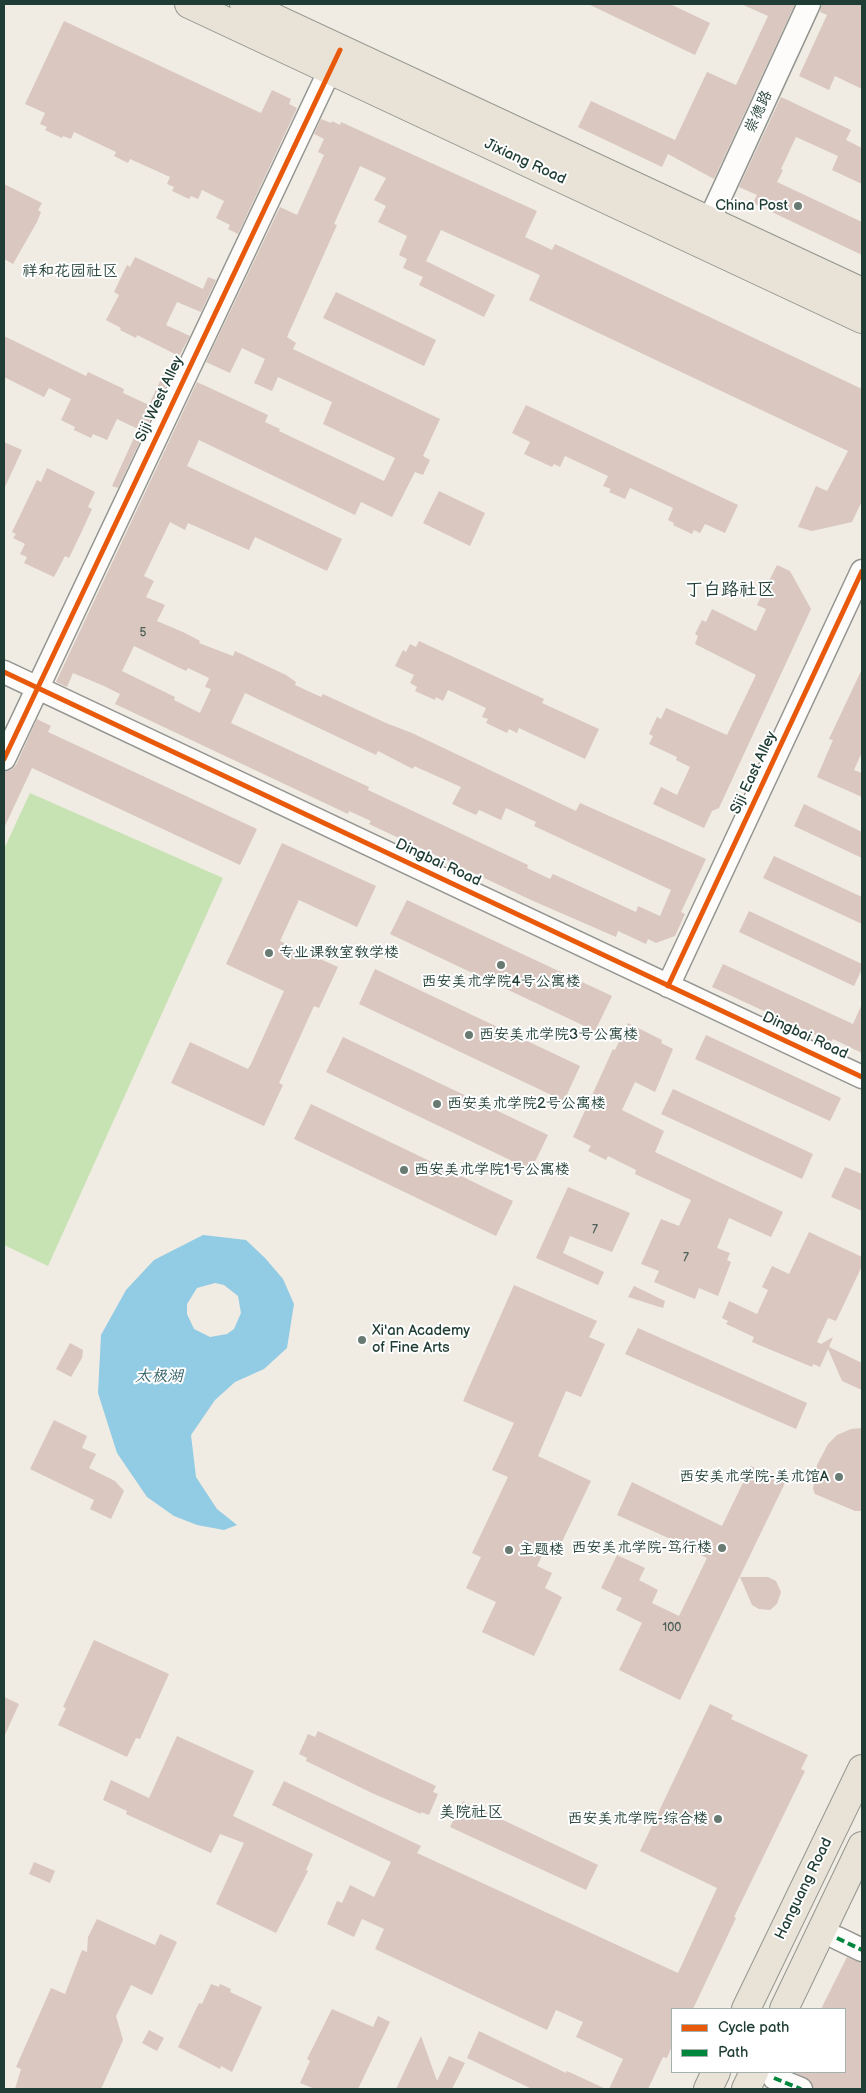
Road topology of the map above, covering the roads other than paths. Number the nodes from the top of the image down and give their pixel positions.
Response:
1 (189, 4) edge
2 (244, 4) edge
3 (809, 4) edge
4 (335, 60) junction
5 (709, 221) junction
6 (862, 292) edge
7 (862, 319) edge
8 (862, 572) edge
9 (4, 672) edge
10 (37, 688) junction
11 (4, 759) edge
12 (668, 986) junction
13 (862, 1077) edge
14 (862, 1769) edge
15 (862, 1846) edge
16 (837, 1938) dead end
17 (862, 1950) edge
18 (746, 2008) edge
19 (784, 2008) edge
20 (716, 2073) edge
21 (764, 2075) edge
22 (708, 2089) edge
23 (746, 2089) edge
24 (801, 2089) edge

1 - 4 main road, Jixiang Road
2 - 4 main road, Jixiang Road
3 - 5 street, 崇德路
4 - 5 main road, Jixiang Road
4 - 7 main road, Jixiang Road
4 - 10 street, Siji West Alley
5 - 6 main road, Jixiang Road
8 - 12 street, Siji East Alley
9 - 10 street, Dingbai Road
10 - 11 street, Siji West Alley
10 - 12 street, Dingbai Road
12 - 13 street, Dingbai Road
14 - 18 main road, Hanguang Road
15 - 19 main road
16 - 17 street
20 - 22 main road
21 - 23 main road
21 - 24 street

